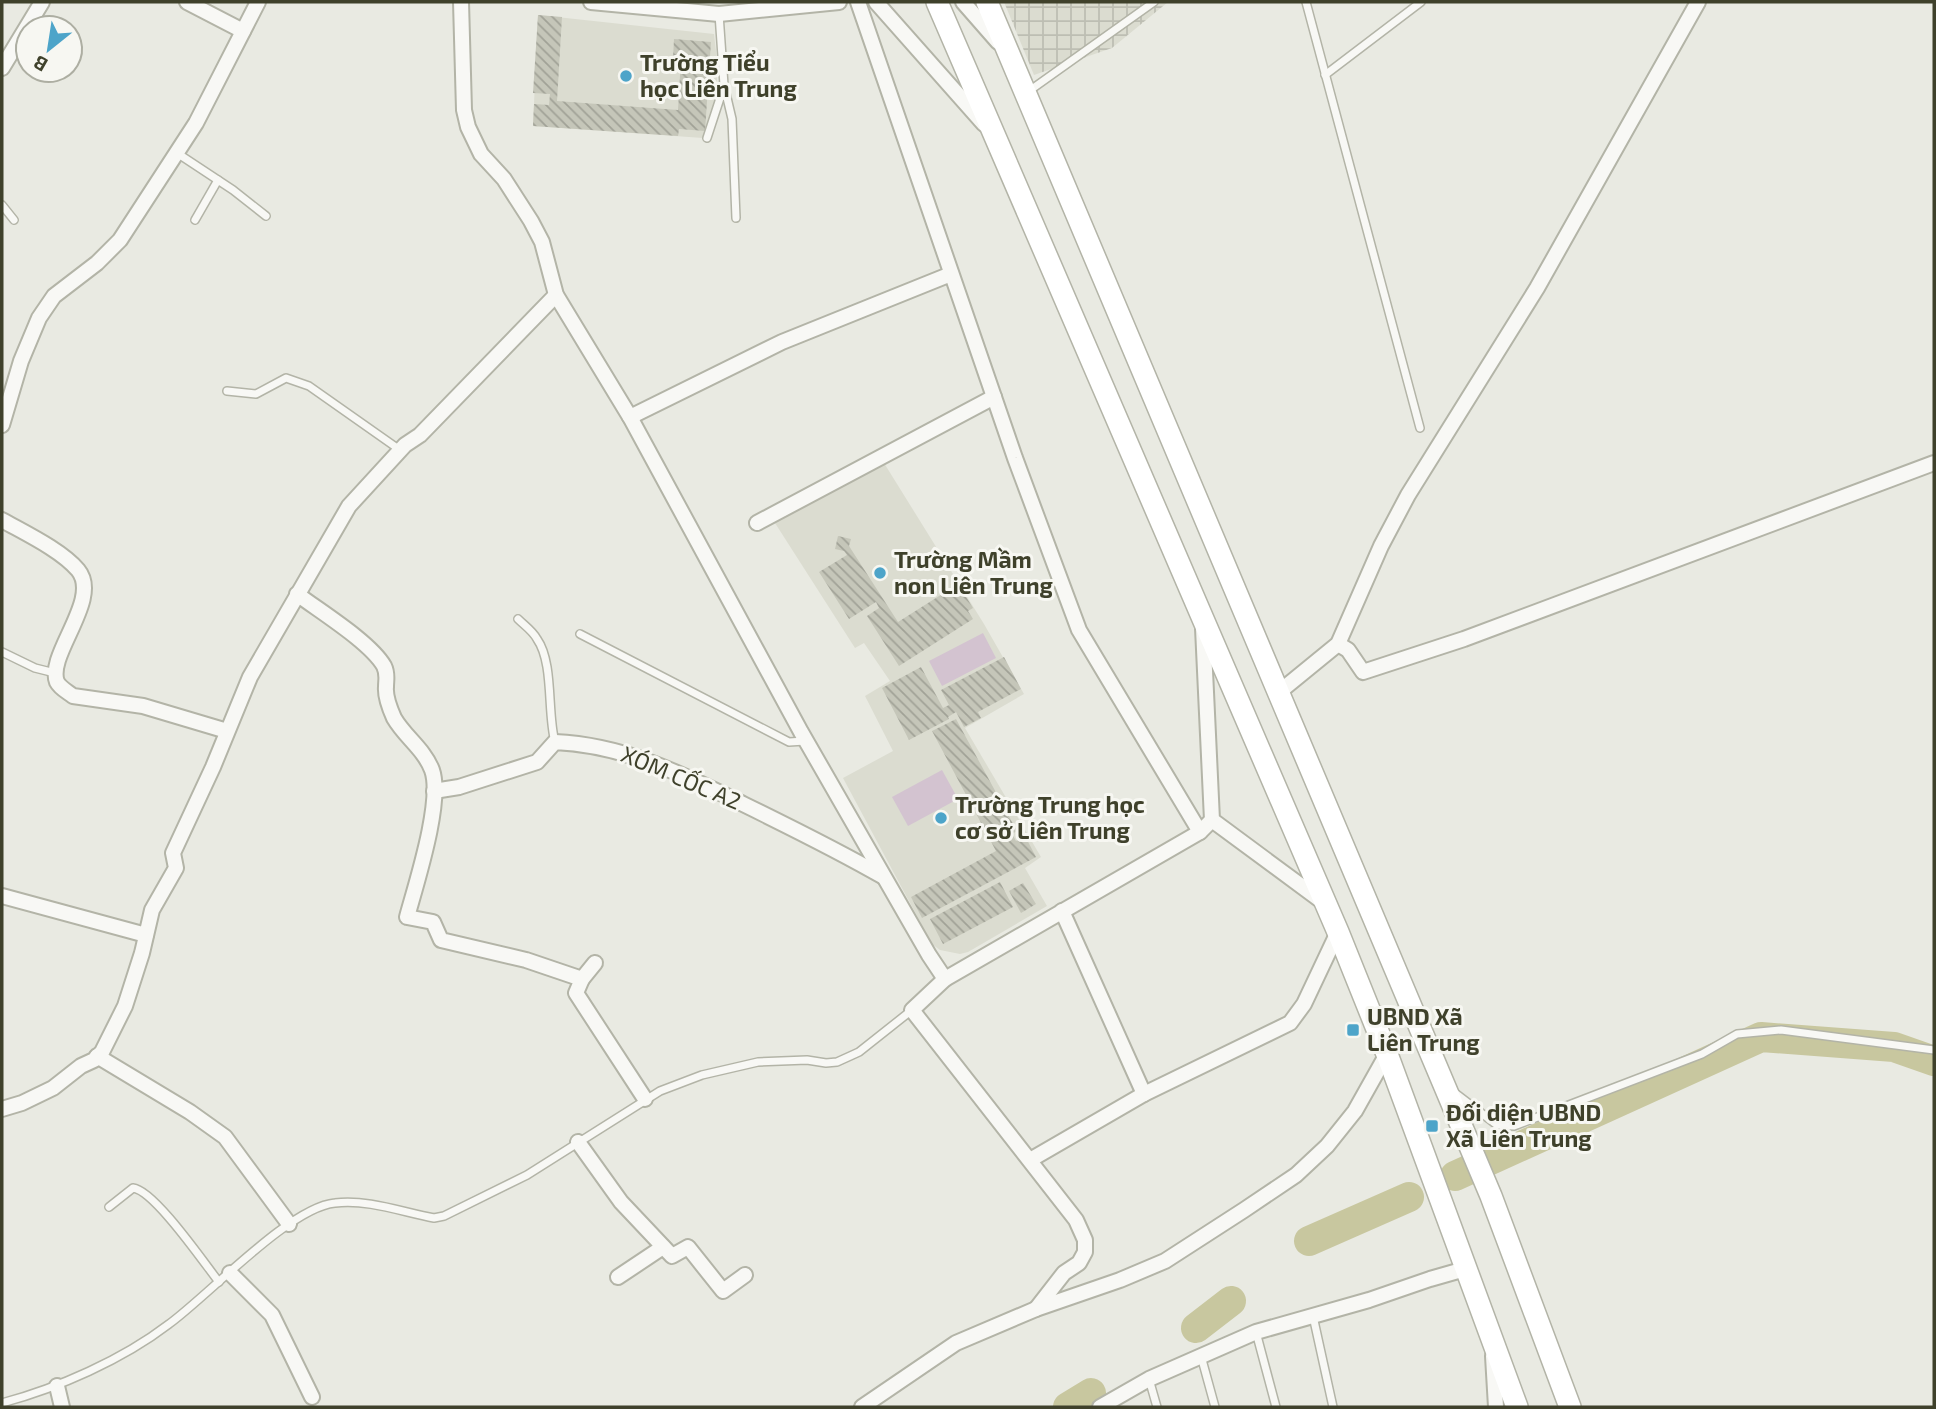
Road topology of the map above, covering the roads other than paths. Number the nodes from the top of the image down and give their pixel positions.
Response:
1 (42, 2) edge
2 (187, 2) edge
3 (258, 2) edge
4 (461, 2) edge
5 (591, 2) edge
6 (839, 2) edge
7 (858, 2) edge
8 (876, 2) edge
9 (937, 2) edge
10 (963, 2) edge
11 (986, 2) edge
12 (1154, 2) edge
13 (1306, 2) edge
14 (1421, 2) edge
15 (1698, 2) edge
16 (719, 13) junction
17 (243, 31) junction
18 (1008, 53) junction
19 (2, 68) edge
20 (1325, 75) junction
21 (724, 85) junction
22 (1026, 94) junction
23 (995, 135) junction
24 (707, 138) dead end
25 (177, 153) junction
26 (218, 180) junction
27 (2, 205) edge
28 (266, 216) dead end
29 (736, 218) dead end
30 (13, 220) dead end
31 (195, 220) dead end
32 (951, 274) junction
33 (555, 295) junction
34 (228, 391) dead end
35 (994, 397) junction
36 (629, 417) junction
37 (2, 425) edge
38 (1420, 428) dead end
39 (400, 451) junction
40 (1934, 463) edge
41 (2, 520) edge
42 (757, 523) dead end
43 (297, 594) junction
44 (1202, 613) junction
45 (518, 619) dead end
46 (580, 634) dead end
47 (1338, 644) junction
48 (2, 652) edge
49 (56, 673) junction
50 (1278, 693) junction
51 (227, 731) junction
52 (806, 741) junction
53 (555, 742) junction
54 (434, 790) junction
55 (1212, 820) junction
56 (1200, 832) junction
57 (884, 876) junction
58 (2, 896) edge
59 (1324, 903) junction
60 (1062, 911) junction
61 (1338, 932) junction
62 (146, 935) junction
63 (595, 963) dead end
64 (582, 979) junction
65 (945, 979) junction
66 (912, 1010) junction
67 (1934, 1050) edge
68 (1387, 1054) junction
69 (97, 1056) junction
70 (1442, 1083) junction
71 (1144, 1094) junction
72 (645, 1099) junction
73 (2, 1109) edge
74 (578, 1142) junction
75 (1030, 1160) junction
76 (109, 1207) dead end
77 (289, 1224) junction
78 (663, 1247) junction
79 (1465, 1269) junction
80 (745, 1275) dead end
81 (618, 1277) dead end
82 (225, 1278) junction
83 (1036, 1309) junction
84 (1313, 1316) junction
85 (1256, 1332) junction
86 (1492, 1340) junction
87 (1201, 1355) junction
88 (1149, 1378) junction
89 (57, 1385) junction
90 (312, 1397) dead end
91 (2, 1403) edge
92 (62, 1407) edge
93 (862, 1407) edge
94 (1100, 1407) edge
95 (1157, 1407) edge
96 (1215, 1407) edge
97 (1276, 1407) edge
98 (1334, 1407) edge
99 (1496, 1407) edge
100 (1517, 1407) edge
101 (1570, 1407) edge

1 - 19 street
2 - 17 street
3 - 17 street
4 - 33 street
5 - 16 street
6 - 16 street
7 - 32 street
8 - 23 street
9 - 23 main road
10 - 18 street
11 - 18 main road
12 - 22 lane
13 - 20 lane
14 - 20 lane
15 - 47 street
16 - 21 lane
17 - 25 street
18 - 22 main road
20 - 38 lane
21 - 24 lane
21 - 29 lane
22 - 50 main road
23 - 44 main road
25 - 26 lane
25 - 37 street
26 - 28 lane
26 - 31 lane
27 - 30 lane
32 - 35 street
32 - 36 street
33 - 36 street
33 - 39 street
34 - 39 lane
35 - 42 street
35 - 56 street
36 - 52 street
39 - 43 street
40 - 47 street
41 - 49 street
43 - 51 street
43 - 54 street
44 - 55 street
44 - 59 main road
45 - 53 lane
46 - 52 lane
47 - 50 street
48 - 49 lane
49 - 51 street
50 - 70 main road
51 - 62 street
52 - 57 street
53 - 54 street
53 - 57 street, XÓM CỐC A2
54 - 64 street
55 - 56 street
55 - 59 street
56 - 60 street
57 - 65 street
58 - 62 street
59 - 61 main road
60 - 65 street
60 - 71 street
61 - 68 main road
61 - 71 street
62 - 69 street
63 - 64 street
64 - 72 street
65 - 66 street
66 - 72 lane
66 - 75 street
67 - 70 lane
68 - 79 main road
68 - 83 street
69 - 73 street
69 - 77 street
70 - 101 main road
71 - 75 street
72 - 74 lane
74 - 77 lane
74 - 78 street
75 - 83 street
76 - 82 lane
77 - 82 lane
78 - 80 street
78 - 81 street
79 - 84 street
79 - 86 main road
82 - 89 lane
82 - 90 street
83 - 93 street
84 - 85 street
84 - 98 lane
85 - 87 street
85 - 97 lane
86 - 99 street
86 - 100 main road
87 - 88 street
87 - 96 lane
88 - 94 street
88 - 95 lane
89 - 91 lane
89 - 92 street

